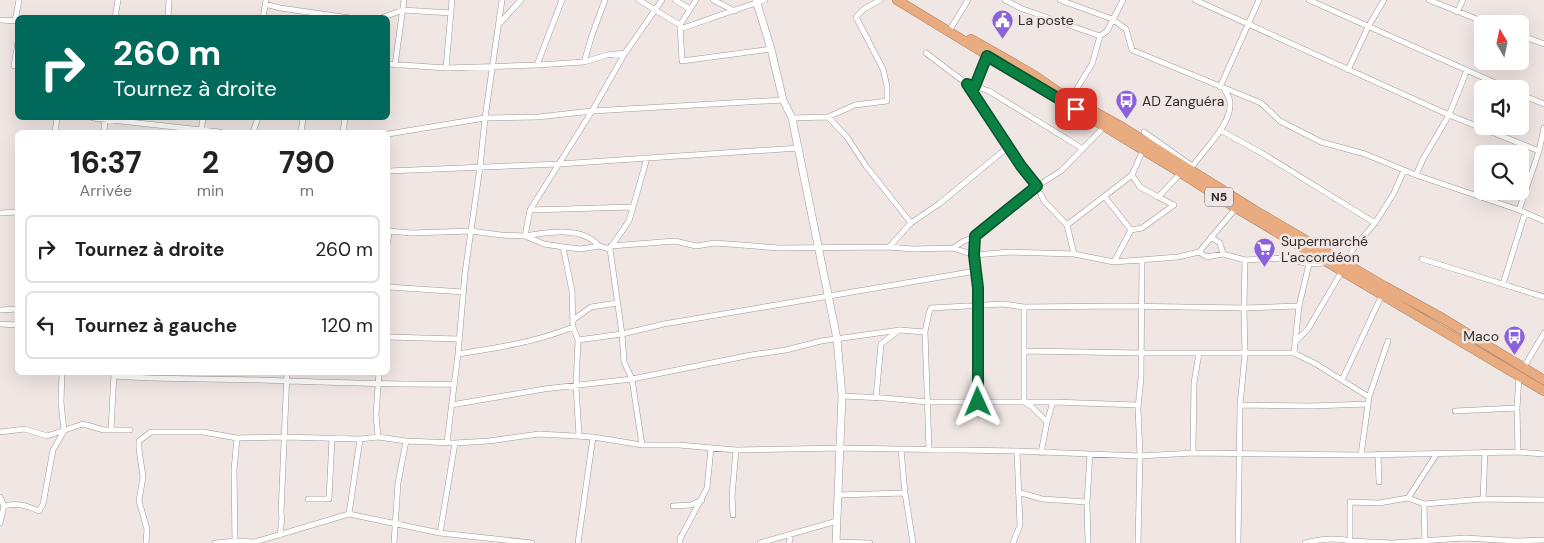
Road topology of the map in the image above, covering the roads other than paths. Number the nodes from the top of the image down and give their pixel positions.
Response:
1 (19, 0) edge
2 (118, 0) edge
3 (169, 0) edge
4 (404, 0) edge
5 (452, 0) edge
6 (502, 0) edge
7 (521, 0) edge
8 (562, 0) edge
9 (605, 0) edge
10 (639, 0) edge
11 (662, 0) edge
12 (675, 0) edge
13 (696, 0) edge
14 (713, 0) edge
15 (766, 0) edge
16 (880, 0) edge
17 (897, 0) edge
18 (904, 0) edge
19 (968, 0) edge
20 (1005, 0) edge
21 (1060, 0) edge
22 (1123, 0) edge
23 (1195, 0) edge
24 (1259, 0) edge
25 (1310, 0) edge
26 (1384, 0) edge
27 (1430, 0) edge
28 (1463, 0) edge
29 (753, 1) edge
30 (265, 2) edge
31 (690, 9) junction
32 (403, 10) junction
33 (657, 10) junction
34 (735, 11) junction
35 (1457, 12) junction
36 (451, 13) junction
37 (17, 15) edge
38 (116, 15) edge
39 (168, 15) edge
40 (263, 15) edge
41 (329, 15) edge
42 (389, 15) edge
43 (1474, 18) edge
44 (1112, 19) junction
45 (0, 20) edge
46 (15, 21) edge
47 (1247, 23) junction
48 (499, 24) junction
49 (680, 27) junction
50 (1368, 27) junction
51 (951, 28) junction
52 (1100, 36) junction
53 (1529, 38) edge
54 (1544, 44) edge
55 (772, 49) junction
56 (926, 52) dead end
57 (625, 53) junction
58 (987, 56) junction
59 (15, 60) edge
60 (584, 62) junction
61 (390, 64) edge
62 (395, 65) junction
63 (537, 65) junction
64 (14, 66) dead end
65 (491, 66) junction
66 (446, 68) junction
67 (1348, 70) junction
68 (1467, 70) junction
69 (1489, 80) edge
70 (967, 84) junction
71 (975, 86) junction
72 (1222, 88) junction
73 (1071, 98) junction
74 (1529, 98) edge
75 (784, 100) junction
76 (1544, 104) edge
77 (592, 111) junction
78 (1449, 115) junction
79 (828, 116) junction
80 (485, 118) junction
81 (792, 118) junction
82 (120, 120) edge
83 (1105, 126) junction
84 (1544, 128) edge
85 (194, 130) edge
86 (1220, 130) junction
87 (1144, 132) dead end
88 (390, 134) edge
89 (1008, 147) junction
90 (799, 148) junction
91 (1082, 149) junction
92 (1143, 149) junction
93 (1539, 150) junction
94 (647, 158) junction
95 (559, 164) junction
96 (480, 166) junction
97 (1188, 170) junction
98 (1404, 170) junction
99 (390, 171) edge
100 (1132, 175) junction
101 (1416, 175) junction
102 (1037, 186) junction
103 (1105, 197) junction
104 (1158, 197) junction
105 (632, 208) junction
106 (1236, 208) junction
107 (530, 210) junction
108 (1522, 211) junction
109 (15, 212) edge
110 (0, 213) edge
111 (1544, 221) edge
112 (911, 223) junction
113 (1375, 223) junction
114 (1067, 225) junction
115 (1131, 230) junction
116 (390, 231) edge
117 (471, 231) junction
118 (524, 236) junction
119 (975, 236) junction
120 (1212, 237) junction
121 (599, 246) junction
122 (562, 247) junction
123 (889, 247) junction
124 (610, 248) junction
125 (818, 248) junction
126 (953, 248) junction
127 (1199, 252) junction
128 (1074, 254) junction
129 (1222, 254) junction
130 (974, 255) junction
131 (1422, 259) dead end
132 (1142, 260) junction
133 (1245, 260) junction
134 (1114, 262) junction
135 (1328, 262) junction
136 (1309, 264) junction
137 (1345, 268) junction
138 (976, 271) junction
139 (1503, 284) junction
140 (390, 287) edge
141 (1383, 291) junction
142 (464, 292) junction
143 (829, 295) junction
144 (1544, 297) edge
145 (618, 302) junction
146 (978, 306) junction
147 (1142, 306) junction
148 (1299, 306) junction
149 (1024, 307) junction
150 (1244, 308) junction
151 (15, 309) edge
152 (0, 310) edge
153 (573, 320) junction
154 (0, 324) edge
155 (15, 325) edge
156 (573, 327) junction
157 (900, 330) junction
158 (925, 332) junction
159 (1544, 333) edge
160 (622, 334) junction
161 (390, 337) edge
162 (460, 339) junction
163 (837, 339) junction
164 (578, 340) junction
165 (1388, 340) dead end
166 (1295, 342) junction
167 (1025, 351) junction
168 (1141, 353) junction
169 (1294, 353) junction
170 (458, 354) junction
171 (1198, 354) junction
172 (1245, 354) junction
173 (1522, 372) junction
174 (62, 375) edge
175 (114, 375) edge
176 (120, 375) edge
177 (287, 375) edge
178 (378, 375) edge
179 (632, 379) junction
180 (1342, 380) junction
181 (1544, 380) edge
182 (287, 382) junction
183 (454, 384) junction
184 (377, 385) junction
185 (576, 386) junction
186 (1544, 391) edge
187 (842, 396) junction
188 (1369, 397) junction
189 (876, 398) junction
190 (928, 402) junction
191 (978, 402) junction
192 (1024, 402) junction
193 (1053, 402) junction
194 (1368, 404) junction
195 (451, 405) junction
196 (1138, 405) junction
197 (1240, 405) junction
198 (1517, 408) junction
199 (1455, 411) dead end
200 (1047, 422) junction
201 (112, 430) junction
202 (130, 430) dead end
203 (64, 431) junction
204 (0, 432) edge
205 (579, 436) junction
206 (284, 437) junction
207 (378, 437) junction
208 (593, 437) junction
209 (238, 438) junction
210 (332, 438) junction
211 (360, 439) junction
212 (406, 441) junction
213 (447, 442) junction
214 (456, 443) junction
215 (642, 445) junction
216 (711, 448) junction
217 (841, 448) junction
218 (736, 450) junction
219 (901, 450) junction
220 (929, 450) junction
221 (1017, 452) junction
222 (1485, 452) junction
223 (1518, 452) junction
224 (1040, 453) junction
225 (1193, 453) junction
226 (1090, 454) junction
227 (1240, 454) junction
228 (1378, 454) junction
229 (1544, 454) edge
230 (1361, 455) junction
231 (1436, 455) junction
232 (1140, 456) junction
233 (1379, 482) dead end
234 (1018, 492) junction
235 (905, 493) junction
236 (838, 495) junction
237 (0, 497) edge
238 (1408, 498) junction
239 (308, 499) dead end
240 (1483, 499) junction
241 (702, 500) junction
242 (1544, 500) edge
243 (1087, 502) junction
244 (1424, 504) junction
245 (4, 506) junction
246 (673, 506) dead end
247 (349, 514) junction
248 (733, 515) dead end
249 (837, 521) junction
250 (0, 523) edge
251 (396, 524) junction
252 (440, 532) junction
253 (791, 534) junction
254 (280, 535) junction
255 (1544, 540) edge
256 (1340, 541) edge
257 (1350, 541) junction
258 (235, 542) edge
259 (836, 542) edge
260 (1425, 542) edge
261 (1516, 542) edge
262 (146, 543) edge
263 (215, 543) edge
264 (394, 543) edge
265 (532, 543) edge
266 (578, 543) edge
267 (680, 543) edge
268 (760, 543) edge
269 (789, 543) edge
270 (870, 543) edge
271 (913, 543) edge
272 (1013, 543) edge
273 (1088, 543) edge
274 (1138, 543) edge
275 (1238, 543) edge
276 (1305, 543) edge

1 - 37 street
2 - 38 street
3 - 39 street
4 - 32 street
5 - 36 street
6 - 48 street
7 - 48 street
8 - 63 street
9 - 60 street
10 - 33 street
11 - 33 street
12 - 31 street
13 - 31 street
14 - 34 street
15 - 29 street
16 - 79 street
17 - 58 highway, N5
18 - 51 highway, N5
19 - 51 street
20 - 52 street
21 - 44 street
22 - 44 street
23 - 47 street
24 - 47 street
25 - 50 street
26 - 50 street
27 - 35 street
28 - 35 street
29 - 34 street
29 - 55 street
30 - 40 street
30 - 41 street
31 - 49 street
32 - 36 street
32 - 42 street
32 - 62 street
33 - 49 street
33 - 57 street
34 - 49 street
35 - 43 street
36 - 66 street
44 - 52 street
44 - 72 street
45 - 46 street
47 - 67 street
47 - 72 street
48 - 65 street
49 - 55 street
50 - 67 street
50 - 68 street
51 - 73 highway, N5
52 - 73 street
53 - 54 street
55 - 75 street
56 - 70 street
57 - 60 street
57 - 77 street
58 - 71 street
58 - 83 highway, N5
59 - 64 street
60 - 63 street
61 - 62 street
62 - 66 street
63 - 65 street
65 - 66 street
65 - 80 street
67 - 78 street
68 - 69 street
68 - 78 street
70 - 71 street
70 - 89 street
71 - 91 street
72 - 86 street
72 - 98 street
73 - 97 highway, N5
74 - 76 street
75 - 77 street
75 - 81 street
77 - 80 street
77 - 95 street
78 - 93 street
78 - 101 street
79 - 81 street
79 - 112 street
80 - 88 street
80 - 96 street
81 - 90 street
82 - 85 street
83 - 91 street
83 - 92 highway, N5
84 - 93 street
86 - 97 street
86 - 113 street
87 - 97 street
89 - 102 street
89 - 112 street
90 - 94 street
90 - 125 street
91 - 102 street
92 - 97 highway, N5
92 - 100 street
93 - 108 street
94 - 95 street
94 - 105 street
95 - 96 street
95 - 107 street
96 - 99 street
96 - 117 street
97 - 104 street
97 - 106 highway, N5
97 - 137 highway, N5
98 - 101 street
98 - 113 street
100 - 103 street
100 - 104 street
101 - 108 street
102 - 114 street
102 - 119 street
103 - 114 street
103 - 115 street
104 - 115 street
105 - 107 street
105 - 124 street
106 - 120 street
106 - 135 highway, N5
107 - 118 street
108 - 111 street
108 - 139 street
109 - 110 street
112 - 123 street
113 - 137 street
114 - 128 street
115 - 134 street
116 - 117 street
117 - 118 street
117 - 142 street
118 - 121 street
118 - 122 street
119 - 126 street
119 - 130 street
120 - 127 street
120 - 129 street
121 - 122 street
121 - 124 street
122 - 153 street
123 - 125 street
123 - 126 street
124 - 125 street
124 - 145 street
125 - 143 street
126 - 130 street
127 - 129 street
127 - 132 street
128 - 130 street
128 - 134 street
129 - 133 street
130 - 138 street
131 - 139 street
132 - 134 street
132 - 147 street
133 - 136 street
133 - 150 street
135 - 136 street
135 - 137 highway, N5
136 - 148 street
137 - 141 highway, N5
137 - 166 street
138 - 143 street
138 - 146 street
139 - 144 street
140 - 142 street
141 - 173 highway, N5
141 - 180 street
142 - 162 street
143 - 160 street
143 - 163 street
145 - 153 street
145 - 160 street
146 - 149 street
146 - 158 street
146 - 191 street
147 - 149 street
147 - 150 street
147 - 168 street
148 - 150 street
148 - 166 street
149 - 167 street
150 - 172 street
151 - 152 street
153 - 156 street
154 - 155 street
156 - 164 street
156 - 170 street
157 - 158 street
157 - 163 street
157 - 189 street
158 - 190 street
159 - 173 street
160 - 164 street
160 - 179 street
161 - 162 street
162 - 170 street
163 - 179 street
163 - 187 street
164 - 185 street
165 - 188 street
166 - 169 street
167 - 168 street
167 - 192 street
168 - 171 street
168 - 196 street
169 - 172 street
169 - 180 street
170 - 183 street
171 - 172 street
171 - 225 street
172 - 197 street
173 - 181 highway, N5
173 - 186 highway, N5
173 - 198 street
174 - 203 street
175 - 201 street
176 - 182 street
177 - 182 street
178 - 184 street
179 - 185 street
179 - 215 street
180 - 188 street
182 - 184 street
182 - 206 street
183 - 184 street
183 - 195 street
184 - 207 street
185 - 195 street
185 - 205 street
187 - 189 street
187 - 217 street
188 - 194 street
189 - 190 street
190 - 191 street
190 - 220 street
191 - 192 street
192 - 193 street
192 - 200 street
193 - 196 street
193 - 200 street
194 - 197 street
194 - 230 street
195 - 213 street
196 - 232 street
197 - 227 street
198 - 199 street
198 - 223 street
200 - 224 street
201 - 202 street
201 - 203 street
203 - 204 street
203 - 245 street
205 - 208 street
205 - 214 street
206 - 209 street
206 - 210 street
206 - 254 street
207 - 211 street
207 - 212 street
208 - 215 street
208 - 266 street
209 - 258 street
209 - 262 street
210 - 211 street
210 - 239 street
211 - 247 street
212 - 213 street
212 - 251 street
213 - 214 street
214 - 252 street
215 - 216 street
216 - 218 street
216 - 241 street
217 - 218 street
217 - 219 street
217 - 236 street
218 - 248 street
219 - 220 street
219 - 235 street
220 - 221 street
221 - 224 street
221 - 234 street
222 - 223 street
222 - 231 street
222 - 240 street
223 - 229 street
224 - 226 street
225 - 227 street
225 - 232 street
226 - 232 street
226 - 243 street
227 - 230 street
227 - 275 street
228 - 230 street
228 - 231 street
228 - 233 street
231 - 238 street
232 - 274 street
234 - 243 street
234 - 272 street
235 - 236 street
235 - 271 street
236 - 249 street
237 - 245 street
238 - 244 street
238 - 257 street
240 - 242 street
240 - 244 street
241 - 246 street
241 - 267 street
243 - 273 street
244 - 260 street
245 - 250 street
247 - 251 street
247 - 254 street
249 - 253 street
249 - 259 street
251 - 252 street
251 - 264 street
252 - 265 street
253 - 268 street
253 - 269 street
254 - 258 street
255 - 261 street
256 - 257 street
256 - 276 street
257 - 260 street
258 - 263 street
259 - 270 street
260 - 261 street

